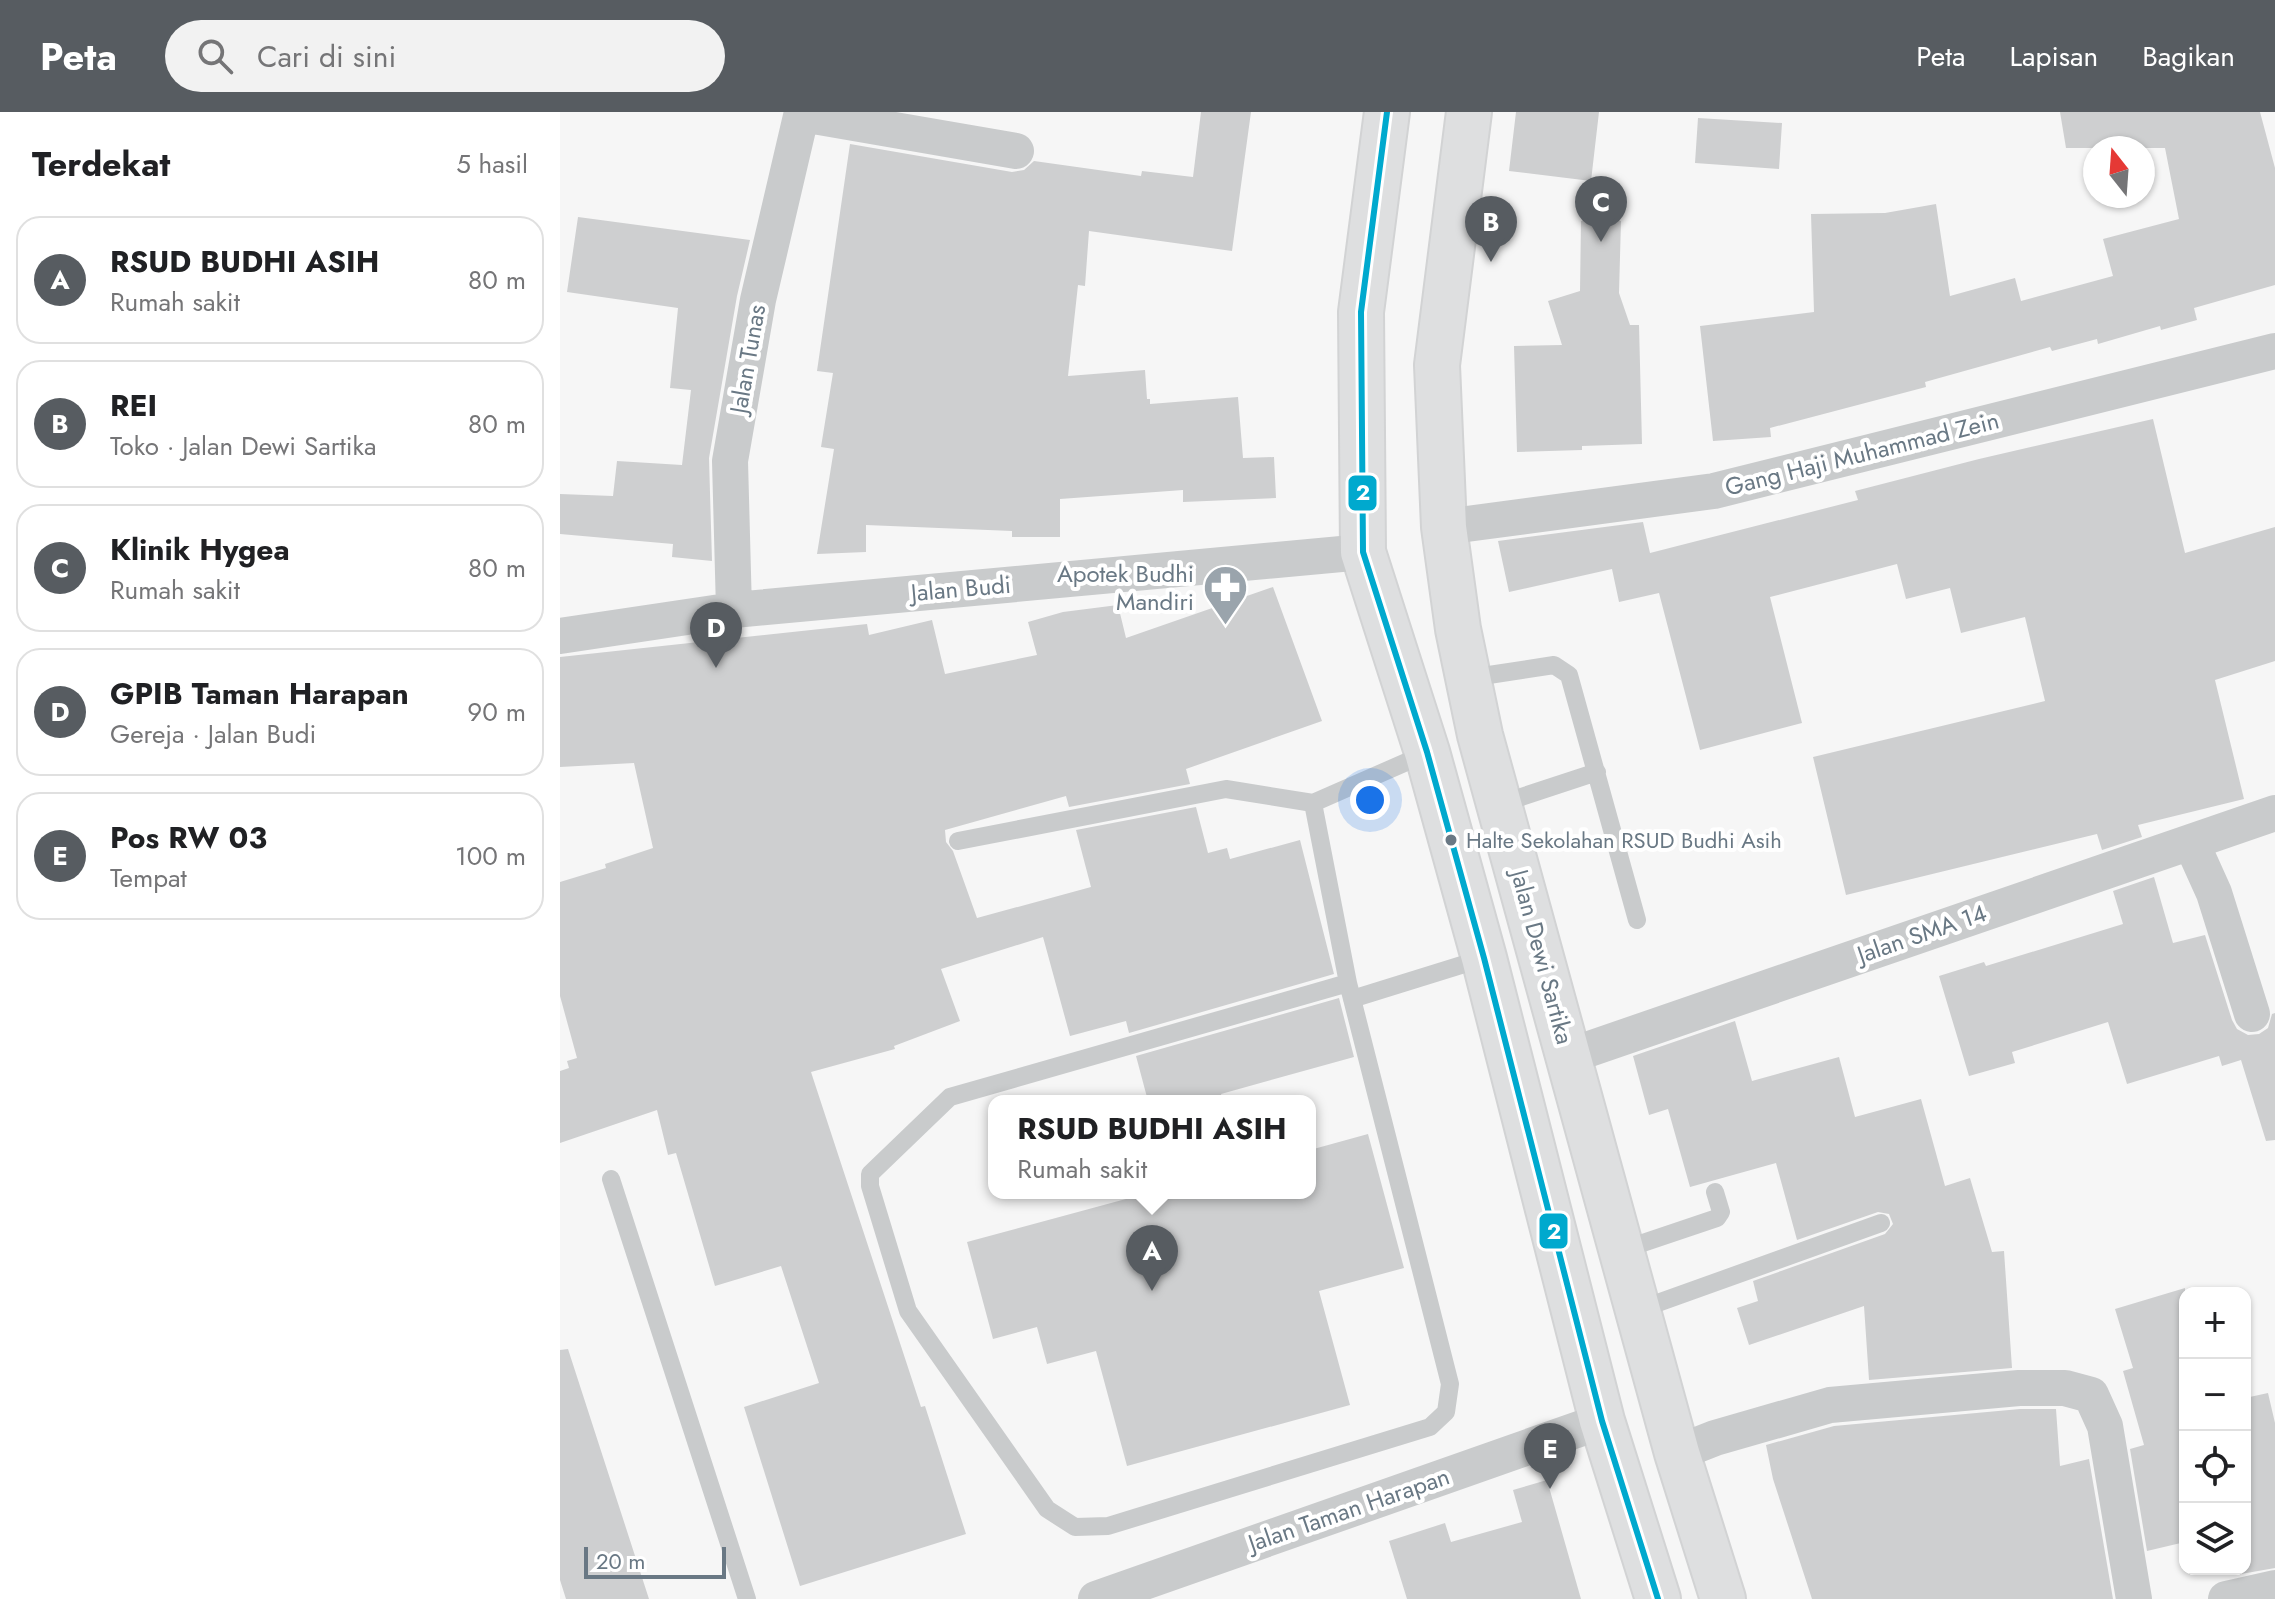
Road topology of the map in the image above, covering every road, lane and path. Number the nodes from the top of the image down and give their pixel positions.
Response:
1 (1387, 112) edge
2 (1469, 112) edge
3 (802, 113) edge
4 (1016, 151) dead end
5 (2275, 351) edge
6 (1444, 527) junction
7 (1363, 552) junction
8 (734, 610) junction
9 (560, 636) edge
10 (1469, 678) junction
11 (1427, 752) junction
12 (1597, 772) junction
13 (1313, 803) junction
14 (1500, 804) junction
15 (2275, 813) edge
16 (958, 841) dead end
17 (2191, 842) junction
18 (1637, 920) dead end
19 (1484, 958) junction
20 (1350, 991) junction
21 (2252, 1014) dead end
22 (1569, 1056) junction
23 (611, 1179) dead end
24 (1715, 1192) dead end
25 (1881, 1223) dead end
26 (1622, 1250) junction
27 (1638, 1310) junction
28 (1602, 1421) junction
29 (1677, 1453) junction
30 (2275, 1588) edge
31 (747, 1599) edge
32 (1096, 1599) edge
33 (1658, 1599) edge
34 (1723, 1599) edge
35 (2134, 1599) edge
36 (2226, 1599) edge

1 - 7 main road
2 - 6 main road, Jalan Dewi Sartika
3 - 4 street
3 - 8 street, Jalan Tunas
5 - 6 street, Gang Haji Muhammad Zein
6 - 10 main road, Jalan Dewi Sartika
7 - 8 street, Jalan Budi
7 - 11 main road
8 - 9 street, Jalan Budi
10 - 12 lane
10 - 14 main road, Jalan Dewi Sartika
11 - 13 lane
11 - 19 main road
12 - 14 lane
12 - 18 lane
13 - 16 lane
13 - 20 lane
14 - 22 main road, Jalan Dewi Sartika
15 - 17 street, Jalan SMA 14
17 - 21 street
17 - 22 street, Jalan SMA 14
19 - 20 lane
19 - 28 main road
20 - 20 lane
22 - 26 main road, Jalan Dewi Sartika
23 - 31 lane
24 - 26 lane
25 - 27 lane
26 - 27 main road, Jalan Dewi Sartika
27 - 29 main road, Jalan Dewi Sartika
28 - 32 street, Jalan Taman Harapan
28 - 33 main road
29 - 34 main road, Jalan Dewi Sartika
29 - 35 street
30 - 36 street

